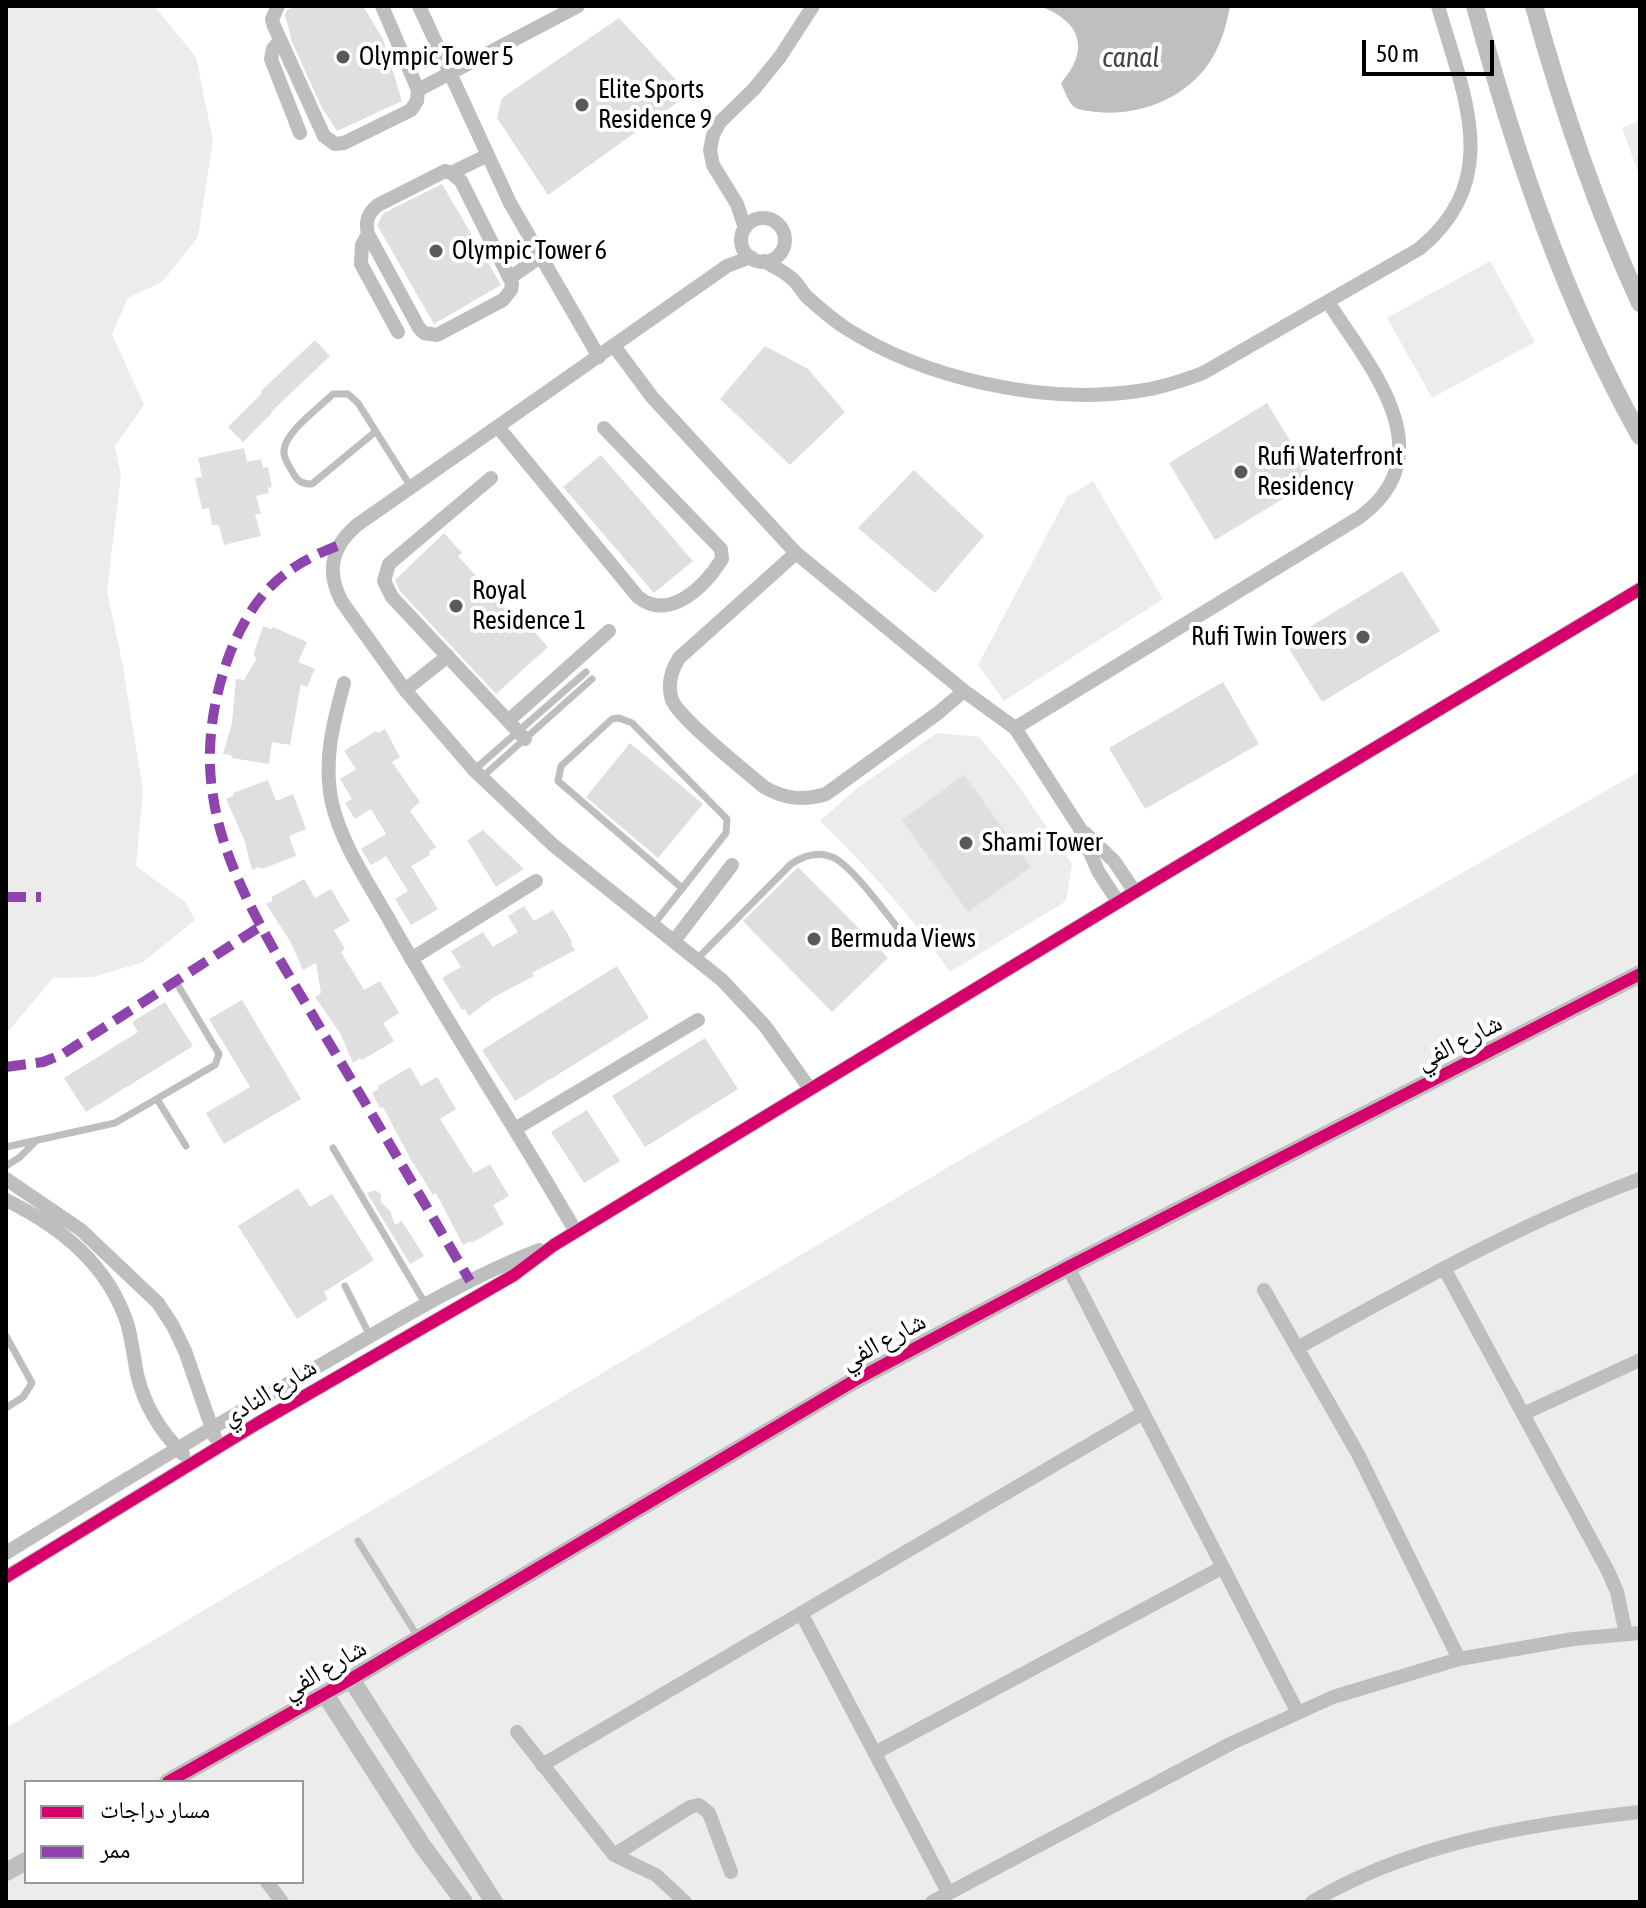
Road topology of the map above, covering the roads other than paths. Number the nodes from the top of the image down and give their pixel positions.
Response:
1 (278, 6) edge
2 (382, 6) edge
3 (419, 6) edge
4 (578, 6) edge
5 (813, 6) edge
6 (1438, 6) edge
7 (1475, 6) edge
8 (1534, 6) edge
9 (280, 40) junction
10 (449, 74) junction
11 (418, 90) junction
12 (300, 133) dead end
13 (486, 156) junction
14 (451, 173) junction
15 (737, 204) junction
16 (759, 219) junction
17 (368, 234) junction
18 (743, 235) junction
19 (782, 251) junction
20 (540, 257) junction
21 (758, 259) junction
22 (727, 266) junction
23 (511, 277) junction
24 (791, 278) junction
25 (1328, 302) junction
26 (1640, 303) edge
27 (398, 332) dead end
28 (614, 346) junction
29 (599, 357) junction
30 (498, 427) junction
31 (604, 428) dead end
32 (375, 432) junction
33 (1640, 436) edge
34 (491, 478) dead end
35 (411, 487) junction
36 (796, 553) junction
37 (1640, 589) edge
38 (609, 631) dead end
39 (448, 656) junction
40 (586, 672) dead end
41 (592, 679) dead end
42 (344, 683) dead end
43 (405, 690) junction
44 (964, 691) junction
45 (1015, 728) junction
46 (517, 730) junction
47 (478, 774) junction
48 (1079, 827) junction
49 (732, 865) dead end
50 (536, 881) dead end
51 (682, 888) junction
52 (1135, 892) junction
53 (1118, 902) junction
54 (654, 925) junction
55 (674, 941) junction
56 (912, 946) dead end
57 (411, 959) junction
58 (697, 959) junction
59 (1640, 974) edge
60 (176, 982) dead end
61 (698, 1020) dead end
62 (810, 1089) junction
63 (157, 1099) junction
64 (515, 1129) junction
65 (36, 1142) junction
66 (186, 1146) dead end
67 (6, 1147) edge
68 (333, 1148) dead end
69 (6, 1166) edge
70 (6, 1179) edge
71 (1640, 1179) edge
72 (6, 1200) edge
73 (576, 1232) junction
74 (554, 1245) junction
75 (1068, 1267) junction
76 (1444, 1268) junction
77 (345, 1286) dead end
78 (1264, 1290) dead end
79 (426, 1305) junction
80 (6, 1336) edge
81 (370, 1336) junction
82 (1297, 1348) junction
83 (1640, 1360) edge
84 (6, 1408) edge
85 (1143, 1413) junction
86 (1523, 1414) junction
87 (212, 1428) junction
88 (177, 1449) junction
89 (219, 1449) junction
90 (192, 1464) junction
91 (358, 1541) dead end
92 (6, 1553) edge
93 (1223, 1567) junction
94 (6, 1577) edge
95 (801, 1613) junction
96 (1633, 1634) edge
97 (419, 1639) junction
98 (1459, 1659) junction
99 (351, 1679) junction
100 (325, 1694) junction
101 (1297, 1711) junction
102 (517, 1732) dead end
103 (875, 1753) junction
104 (542, 1765) junction
105 (172, 1780) edge
106 (1640, 1812) edge
107 (614, 1855) junction
108 (24, 1862) edge
109 (6, 1872) edge
110 (731, 1872) dead end
111 (268, 1884) edge
112 (948, 1892) junction
113 (682, 1901) edge
114 (282, 1902) edge
115 (464, 1902) edge
116 (494, 1902) edge
117 (932, 1902) edge
118 (1312, 1902) edge

1 - 9 street
2 - 11 street
3 - 10 street
4 - 10 street
5 - 15 street
6 - 25 street
7 - 33 street
8 - 26 street
9 - 11 street
9 - 12 street
10 - 11 street
10 - 13 street
13 - 14 street
13 - 20 street
14 - 17 street
14 - 23 street
15 - 16 street
15 - 18 street
16 - 18 street
16 - 19 street
17 - 23 street
17 - 27 street
18 - 21 street
18 - 22 street
19 - 21 street
19 - 24 street
20 - 23 street
20 - 29 street
21 - 22 street
21 - 24 street
22 - 28 street
24 - 25 street
25 - 45 street
28 - 29 street
28 - 36 street
29 - 30 street
30 - 31 street
30 - 35 street
32 - 32 lane
32 - 35 lane
34 - 39 street
35 - 43 street
36 - 44 street
36 - 44 street
37 - 52 street
38 - 46 street
39 - 43 street
39 - 46 street
40 - 46 lane
41 - 46 lane
42 - 57 street
43 - 47 street
44 - 45 street
45 - 48 street
46 - 47 lane
47 - 54 street
48 - 52 street
48 - 53 street
49 - 55 street
50 - 57 street
51 - 51 lane
51 - 54 lane
52 - 53 street
53 - 62 street
54 - 55 street
55 - 58 street
56 - 58 lane
57 - 64 street
58 - 62 street
59 - 75 street, شارع الفي
60 - 63 lane
61 - 64 street
62 - 73 street
63 - 65 lane
63 - 66 lane
64 - 73 street
65 - 67 lane
65 - 69 lane
68 - 79 lane
70 - 87 street
71 - 76 street
72 - 88 street
73 - 74 street
74 - 79 street, شارع النادي
74 - 89 street, شارع النادي
75 - 85 street
75 - 97 street, شارع الفي
76 - 82 street
76 - 86 street
77 - 81 lane
78 - 82 street
79 - 81 street, شارع النادي
80 - 84 lane
81 - 87 street, شارع النادي
82 - 98 street
83 - 86 street
85 - 93 street
85 - 95 street
86 - 96 street
87 - 88 street, شارع النادي
87 - 89 street
88 - 90 street
88 - 92 street, شارع النادي
89 - 90 street, شارع النادي
90 - 94 street, شارع النادي
91 - 97 lane
93 - 101 street
93 - 103 street
95 - 103 street
95 - 104 street
96 - 98 street
97 - 99 street, شارع الفي
98 - 101 street
99 - 100 street, شارع الفي
99 - 116 street
100 - 105 street, شارع الفي
100 - 115 street
101 - 112 street
102 - 104 street
103 - 112 street
104 - 107 street
106 - 118 street
107 - 110 street
107 - 113 street
108 - 109 street
111 - 114 street
112 - 117 street

